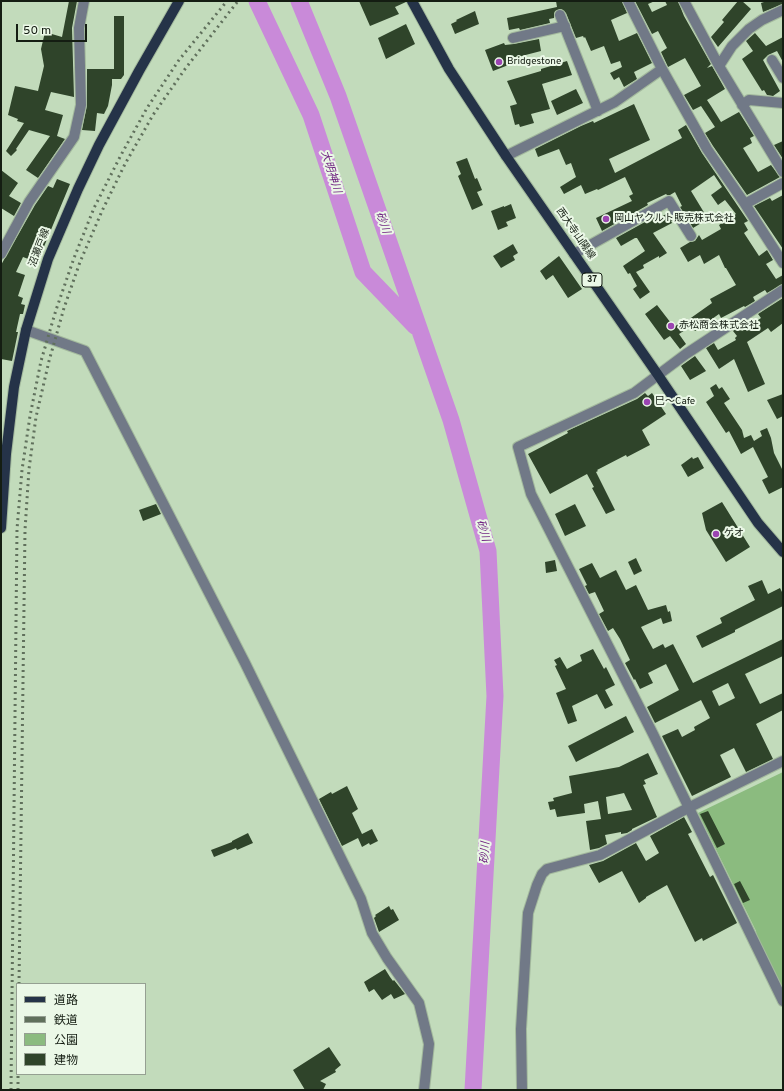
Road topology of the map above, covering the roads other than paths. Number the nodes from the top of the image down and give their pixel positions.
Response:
1 (84, 1) edge
2 (179, 1) edge
3 (412, 1) edge
4 (628, 1) edge
5 (684, 1) edge
6 (783, 10) edge
7 (560, 15) dead end
8 (565, 26) junction
9 (513, 38) dead end
10 (772, 60) dead end
11 (719, 66) junction
12 (662, 68) junction
13 (783, 78) edge
14 (783, 103) edge
15 (742, 105) junction
16 (598, 111) junction
17 (506, 156) junction
18 (783, 172) edge
19 (783, 183) edge
20 (745, 204) junction
21 (691, 236) dead end
22 (1, 254) edge
23 (574, 254) junction
24 (783, 263) edge
25 (783, 290) edge
26 (26, 330) junction
27 (658, 375) junction
28 (1, 528) edge
29 (783, 552) edge
30 (783, 761) edge
31 (688, 808) junction
32 (783, 1001) edge
33 (424, 1090) edge
34 (522, 1090) edge

1 - 22 street
2 - 26 main road, 沼瀬戸線
3 - 17 main road, 西大寺山陽線 / 37
4 - 12 street
5 - 11 street
6 - 11 street
7 - 8 street
8 - 9 street
8 - 16 street
10 - 13 street
11 - 15 street
12 - 16 street
12 - 20 street
14 - 15 street
15 - 18 street
16 - 17 street
17 - 23 main road, 西大寺山陽線 / 37
19 - 20 street
20 - 24 street
21 - 23 street
23 - 27 main road, 西大寺山陽線 / 37
25 - 27 street
26 - 28 main road, 沼瀬戸線
26 - 33 street
27 - 29 main road, 西大寺山陽線 / 37
27 - 31 street
30 - 31 street
31 - 32 street
31 - 34 street

